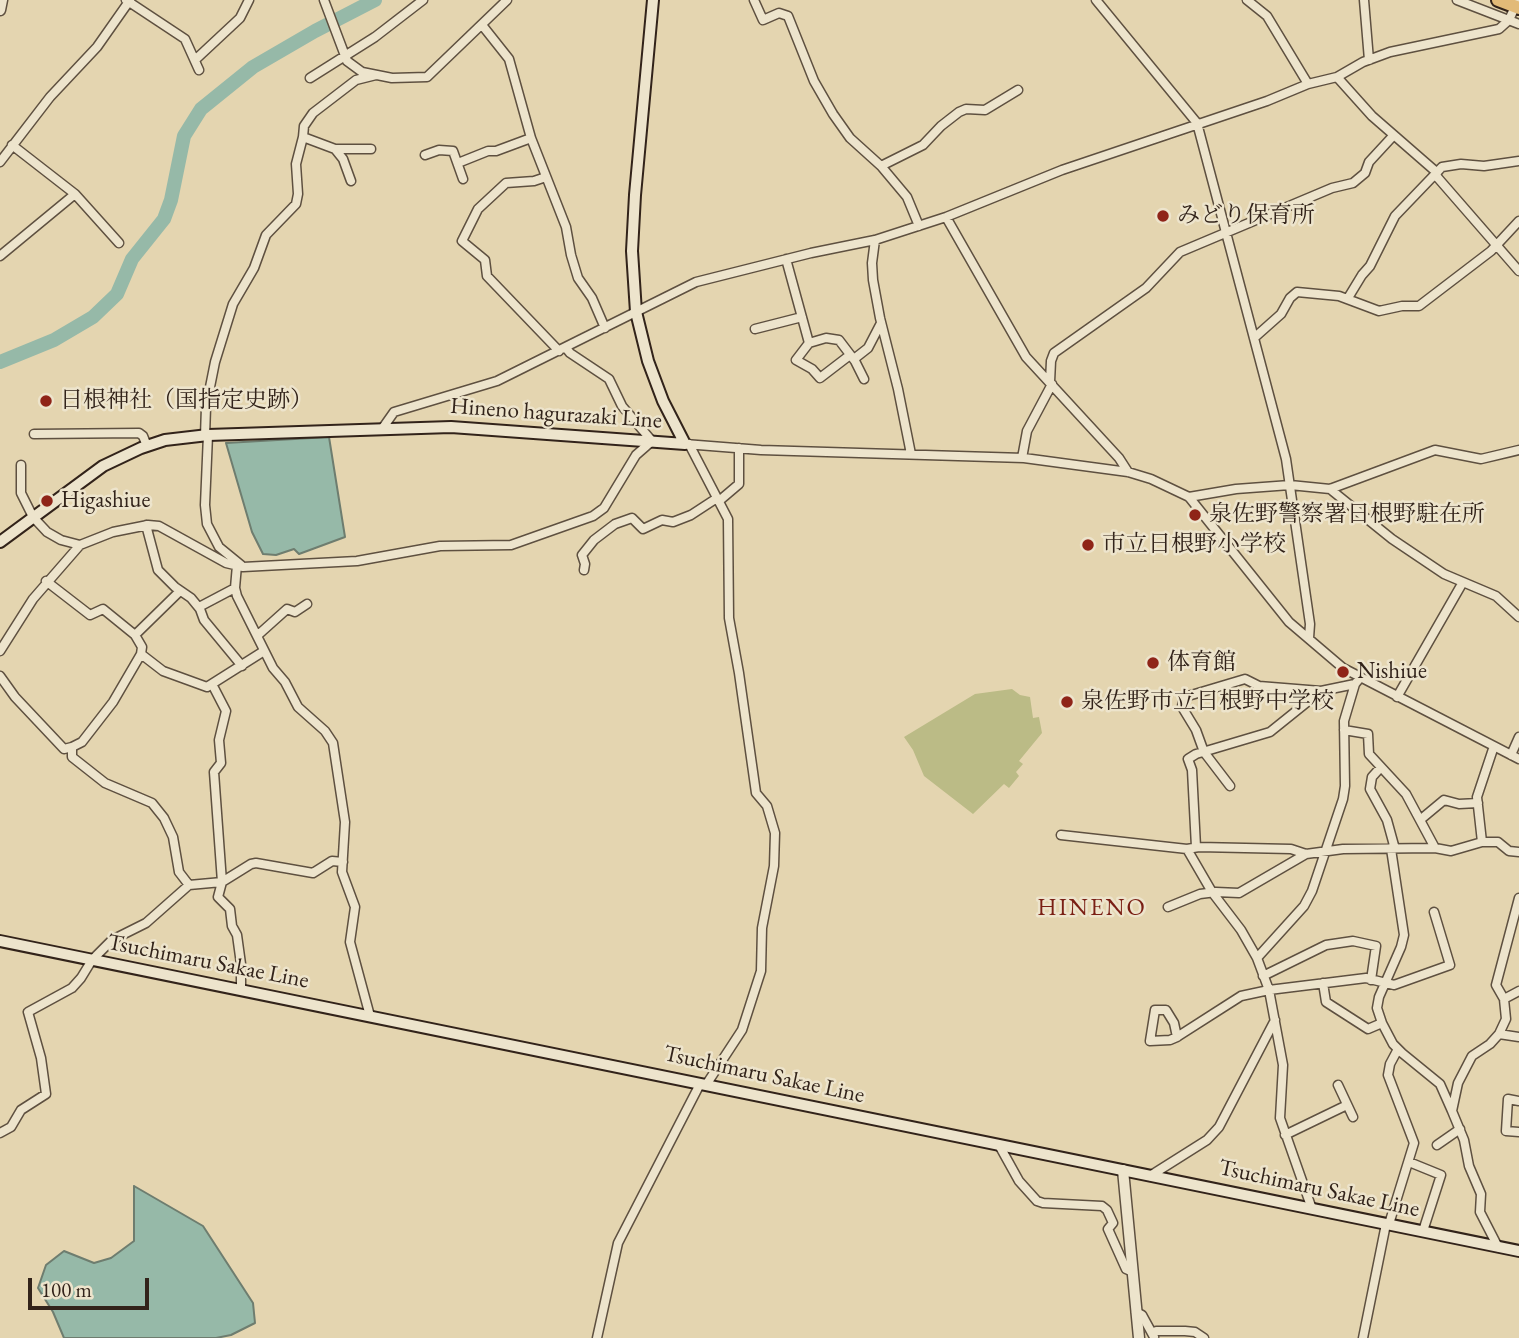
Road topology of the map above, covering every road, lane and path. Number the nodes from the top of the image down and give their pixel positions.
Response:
1 (2, 0) edge
2 (249, 0) edge
3 (324, 0) edge
4 (423, 0) edge
5 (507, 0) edge
6 (653, 0) edge
7 (754, 0) edge
8 (1096, 0) edge
9 (1247, 0) edge
10 (1364, 0) edge
11 (1457, 0) edge
12 (1498, 0) edge
13 (128, 1) edge
14 (1471, 4) edge
15 (1517, 5) edge
16 (0, 10) edge
17 (1509, 20) junction
18 (482, 24) junction
19 (1519, 24) edge
20 (344, 55) junction
21 (195, 60) junction
22 (1369, 60) junction
23 (199, 70) dead end
24 (376, 75) junction
25 (1337, 77) junction
26 (310, 78) dead end
27 (1308, 84) junction
28 (1018, 90) dead end
29 (1197, 123) junction
30 (1393, 136) junction
31 (303, 137) junction
32 (531, 138) junction
33 (12, 145) junction
34 (335, 149) junction
35 (371, 149) dead end
36 (425, 155) dead end
37 (1519, 161) edge
38 (0, 162) edge
39 (458, 163) junction
40 (881, 166) junction
41 (1435, 173) junction
42 (545, 177) junction
43 (463, 180) dead end
44 (351, 181) dead end
45 (75, 194) junction
46 (946, 217) junction
47 (1519, 221) edge
48 (919, 226) junction
49 (1227, 233) junction
50 (874, 240) junction
51 (119, 243) dead end
52 (1496, 246) junction
53 (0, 256) edge
54 (786, 259) junction
55 (1519, 271) edge
56 (1348, 298) junction
57 (636, 312) junction
58 (802, 317) junction
59 (881, 323) junction
60 (605, 328) junction
61 (755, 329) dead end
62 (1254, 338) junction
63 (809, 343) junction
64 (563, 349) junction
65 (852, 357) junction
66 (864, 379) dead end
67 (1051, 383) junction
68 (382, 429) junction
69 (34, 434) dead end
70 (206, 436) junction
71 (652, 441) junction
72 (687, 444) junction
73 (147, 446) junction
74 (739, 448) junction
75 (1519, 450) edge
76 (911, 454) junction
77 (1022, 458) junction
78 (21, 465) dead end
79 (1128, 472) junction
80 (1290, 485) junction
81 (1330, 489) junction
82 (1189, 497) junction
83 (718, 500) junction
84 (604, 508) junction
85 (33, 517) junction
86 (615, 524) junction
87 (146, 526) junction
88 (0, 542) edge
89 (80, 545) junction
90 (240, 566) junction
91 (584, 570) dead end
92 (46, 581) junction
93 (1463, 582) junction
94 (235, 588) junction
95 (180, 591) junction
96 (307, 604) dead end
97 (199, 607) junction
98 (1519, 617) edge
99 (135, 635) junction
100 (258, 635) junction
101 (1309, 638) junction
102 (0, 651) edge
103 (264, 652) junction
104 (141, 654) junction
105 (242, 666) junction
106 (0, 676) edge
107 (1357, 681) junction
108 (212, 684) junction
109 (1321, 691) junction
110 (1397, 697) junction
111 (1344, 730) junction
112 (1519, 737) edge
113 (1494, 746) junction
114 (72, 747) junction
115 (1204, 752) junction
116 (1515, 757) edge
117 (1381, 767) junction
118 (1230, 786) dead end
119 (1478, 803) junction
120 (1420, 820) junction
121 (1060, 835) dead end
122 (1482, 842) junction
123 (1191, 848) junction
124 (1434, 848) junction
125 (1393, 849) junction
126 (1324, 852) junction
127 (1519, 852) edge
128 (1306, 854) junction
129 (343, 862) junction
130 (222, 882) junction
131 (189, 886) junction
132 (1212, 892) junction
133 (1519, 898) edge
134 (1168, 907) dead end
135 (1434, 912) dead end
136 (0, 941) edge
137 (1257, 958) junction
138 (92, 960) junction
139 (1263, 976) junction
140 (1371, 979) junction
141 (1323, 983) junction
142 (1386, 983) junction
143 (241, 990) junction
144 (1269, 990) junction
145 (1519, 991) edge
146 (1504, 999) junction
147 (370, 1016) junction
148 (1275, 1020) junction
149 (1382, 1023) junction
150 (1499, 1034) junction
151 (1177, 1037) dead end
152 (1519, 1037) edge
153 (1398, 1049) junction
154 (703, 1084) junction
155 (1338, 1085) dead end
156 (1519, 1101) edge
157 (1347, 1105) junction
158 (1452, 1111) junction
159 (1353, 1117) dead end
160 (1460, 1129) junction
161 (1519, 1132) edge
162 (0, 1133) edge
163 (1285, 1135) junction
164 (999, 1145) junction
165 (1437, 1145) dead end
166 (1409, 1162) junction
167 (1123, 1170) junction
168 (1150, 1175) junction
169 (1312, 1209) junction
170 (1388, 1224) junction
171 (1423, 1231) junction
172 (1498, 1247) junction
173 (1519, 1251) edge
174 (1133, 1272) junction
175 (1136, 1312) junction
176 (1153, 1336) edge
177 (597, 1338) edge
178 (1139, 1338) edge
179 (1204, 1338) edge
180 (1363, 1338) edge

1 - 16 street
2 - 21 street
3 - 20 street
4 - 20 street
5 - 18 street
6 - 57 main road, Hineno hagurazaki Line
7 - 40 street
8 - 29 street
9 - 27 street
10 - 22 street
11 - 14 street
12 - 15 highway
13 - 21 street
13 - 33 street
14 - 17 street
15 - 17 street
17 - 19 street
17 - 22 street
18 - 24 street
18 - 32 street
20 - 24 street
20 - 26 street
21 - 23 street
22 - 25 street
24 - 31 street
25 - 27 street
25 - 30 street
27 - 29 street
28 - 40 street
29 - 46 street
29 - 49 street
30 - 41 street
30 - 49 street
31 - 34 street
31 - 70 street
32 - 39 street
32 - 42 street
33 - 38 street
33 - 45 street
34 - 35 street
34 - 44 street
36 - 39 street
37 - 41 street
39 - 43 street
40 - 48 street
41 - 52 street
41 - 56 street
42 - 60 street
42 - 64 street
45 - 51 street
45 - 53 street
46 - 48 street
46 - 67 street
47 - 52 street
48 - 50 street
49 - 62 street
49 - 67 street
50 - 54 street
50 - 59 street
52 - 55 street
52 - 56 street
54 - 57 street
54 - 58 street
56 - 62 street
57 - 60 street
57 - 72 main road, Hineno hagurazaki Line
58 - 61 street
58 - 63 street
59 - 65 street
59 - 76 street
60 - 64 street
62 - 80 street
63 - 65 street
63 - 65 street
64 - 68 street
64 - 71 street
65 - 66 street
67 - 77 street
67 - 79 street
68 - 70 main road, Hineno hagurazaki Line
68 - 71 main road, Hineno hagurazaki Line
69 - 73 street
70 - 73 main road, Hineno hagurazaki Line
70 - 90 street
71 - 72 main road, Hineno hagurazaki Line
71 - 84 street
72 - 74 street
72 - 83 street
73 - 85 main road, Hineno hagurazaki Line
74 - 76 street
74 - 83 street
75 - 81 street
76 - 77 street
77 - 79 street
78 - 85 street
79 - 82 street
80 - 81 street
80 - 82 street
80 - 101 street
81 - 93 street
82 - 101 street
83 - 86 street
83 - 154 street
84 - 86 street
84 - 90 street
85 - 88 main road, Hineno hagurazaki Line
85 - 89 street
86 - 91 street
87 - 89 street
87 - 90 street
87 - 95 street
89 - 92 street
90 - 94 street
92 - 99 street
92 - 102 street
93 - 98 street
93 - 110 street
94 - 97 street
94 - 100 street
95 - 97 street
95 - 99 street
96 - 100 street
97 - 105 street
99 - 104 street
100 - 103 street
101 - 107 street
103 - 105 street
103 - 129 street
104 - 108 street
104 - 114 street
105 - 108 street
106 - 114 street
107 - 109 street
107 - 110 street
107 - 111 street
108 - 130 street
109 - 115 street
109 - 115 street
110 - 113 street
111 - 117 street
111 - 126 street
112 - 116 street
113 - 116 street
113 - 119 street
114 - 131 street
115 - 118 street
115 - 123 street
117 - 120 street
117 - 125 street
119 - 120 street
119 - 122 street
120 - 124 street
121 - 123 street
122 - 124 street
122 - 127 street
123 - 128 street
123 - 132 street
124 - 125 street
125 - 126 street
125 - 142 street
126 - 128 street
126 - 137 street
128 - 132 street
129 - 130 street
129 - 147 street
130 - 131 street
130 - 143 street
131 - 138 street
132 - 134 street
132 - 137 street
133 - 146 street
135 - 142 street
136 - 138 main road, Tsuchimaru Sakae Line
137 - 139 street
138 - 143 main road, Tsuchimaru Sakae Line
138 - 162 street
139 - 140 street
139 - 144 street
140 - 141 street
140 - 142 street
141 - 144 street
141 - 149 street
142 - 149 street
143 - 147 main road, Tsuchimaru Sakae Line
144 - 148 street
144 - 151 street
145 - 146 street
146 - 150 street
147 - 154 main road, Tsuchimaru Sakae Line
148 - 163 street
148 - 168 street
149 - 153 street
150 - 152 street
150 - 158 street
153 - 158 street
153 - 166 street
154 - 164 main road, Tsuchimaru Sakae Line
154 - 177 street
155 - 157 street
156 - 161 street
157 - 159 street
157 - 163 street
158 - 160 street
160 - 165 street
160 - 172 street
163 - 169 street
164 - 167 main road, Tsuchimaru Sakae Line
164 - 174 street
166 - 170 street
166 - 171 street
167 - 168 main road, Tsuchimaru Sakae Line
167 - 174 street
168 - 169 main road, Tsuchimaru Sakae Line
169 - 170 main road, Tsuchimaru Sakae Line
170 - 171 main road, Tsuchimaru Sakae Line
170 - 180 street
171 - 172 main road, Tsuchimaru Sakae Line
172 - 173 main road, Tsuchimaru Sakae Line
174 - 175 street
175 - 176 street
175 - 178 street
176 - 179 street

